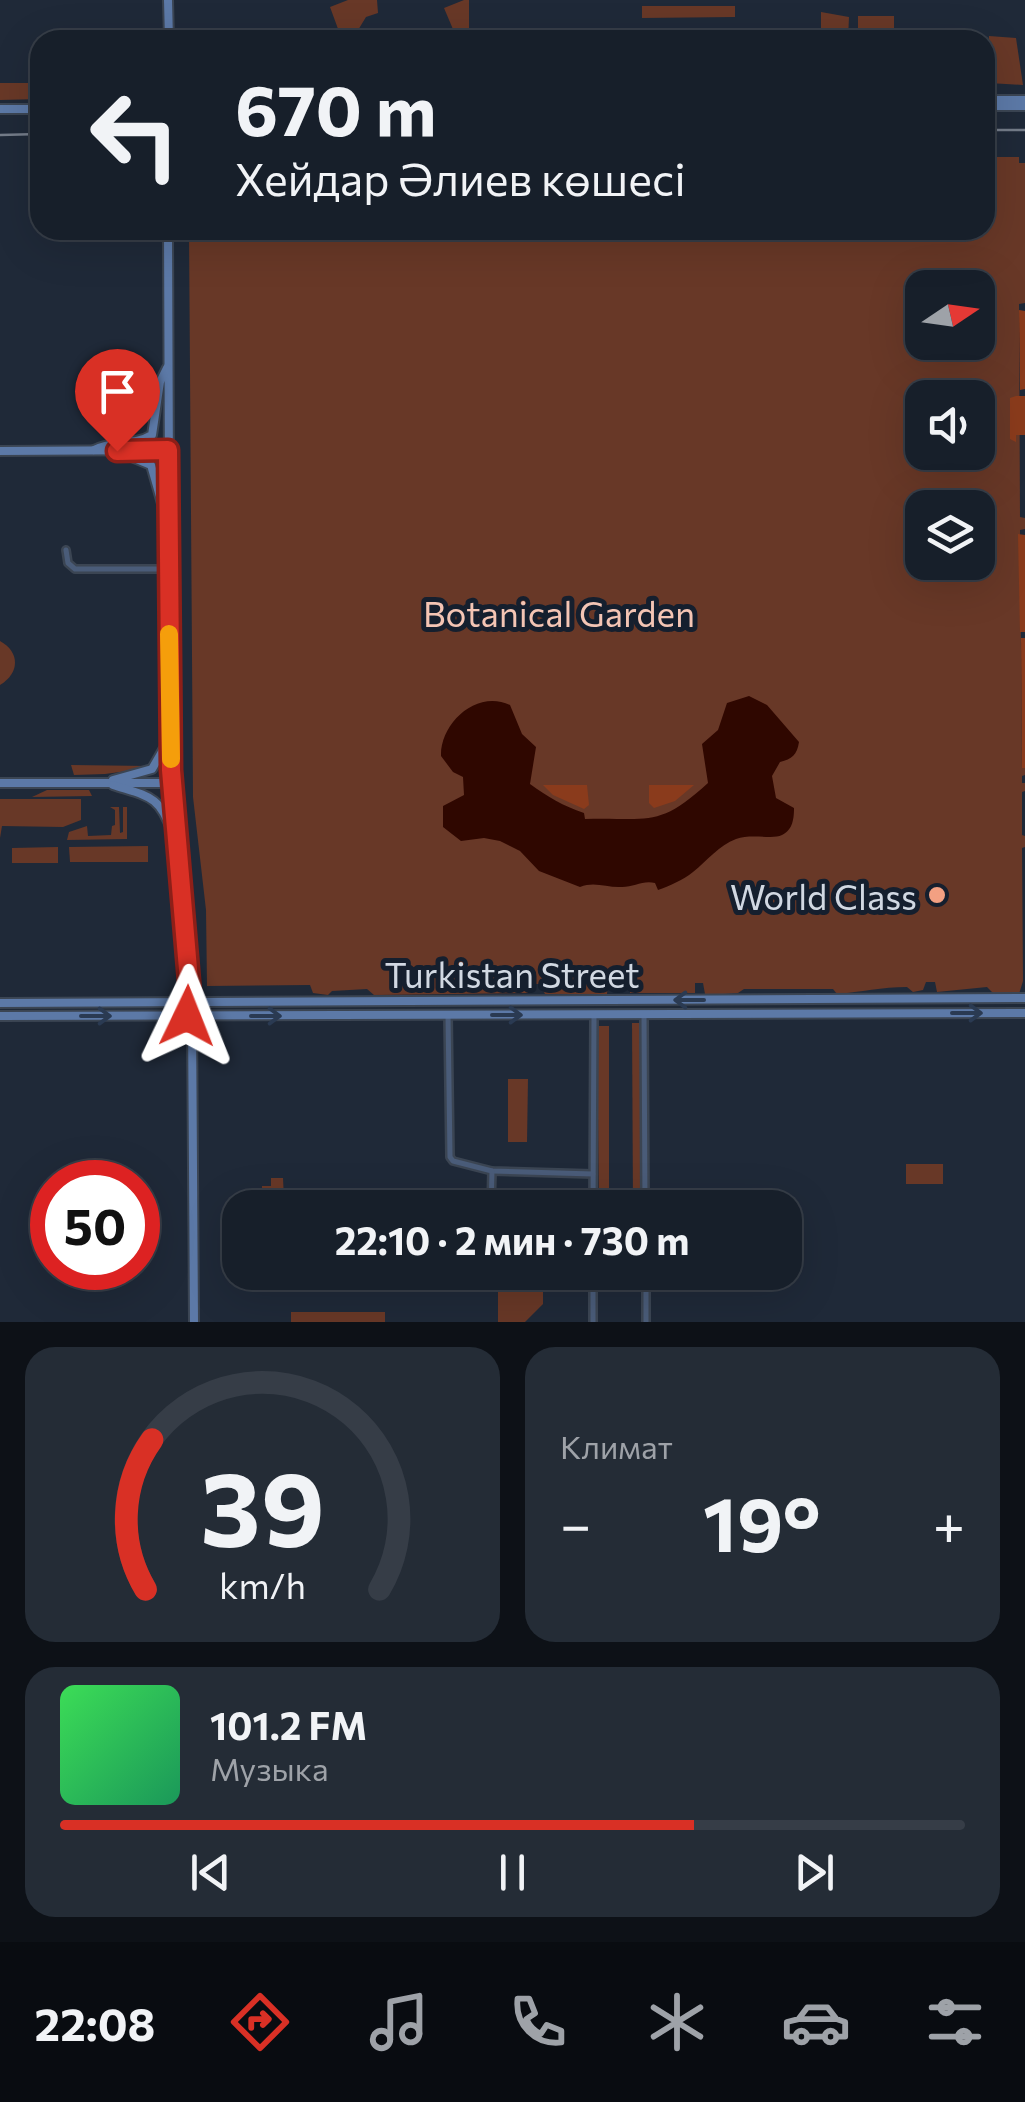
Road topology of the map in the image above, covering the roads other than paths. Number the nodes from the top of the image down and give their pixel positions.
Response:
1 (168, 0) edge
2 (168, 30) edge
3 (995, 103) edge
4 (1025, 103) edge
5 (30, 108) edge
6 (0, 109) edge
7 (168, 240) edge
8 (169, 364) junction
9 (168, 450) junction
10 (117, 451) junction
11 (0, 452) edge
12 (90, 452) junction
13 (168, 525) junction
14 (66, 550) dead end
15 (168, 569) junction
16 (170, 738) junction
17 (104, 782) junction
18 (172, 782) junction
19 (0, 783) edge
20 (175, 841) junction
21 (1025, 998) edge
22 (818, 999) junction
23 (860, 999) junction
24 (600, 1000) junction
25 (642, 1000) junction
26 (191, 1002) junction
27 (0, 1003) edge
28 (1025, 1013) edge
29 (594, 1014) junction
30 (640, 1014) junction
31 (818, 1014) junction
32 (863, 1014) junction
33 (448, 1015) junction
34 (0, 1016) edge
35 (192, 1016) junction
36 (492, 1171) junction
37 (593, 1174) junction
38 (491, 1190) edge
39 (593, 1190) edge
40 (645, 1190) edge
41 (593, 1290) edge
42 (646, 1290) edge
43 (194, 1322) edge
44 (592, 1322) edge
45 (646, 1322) edge

1 - 2 main road
3 - 4 main road
5 - 6 main road
7 - 8 main road
8 - 9 main road
8 - 12 main road
9 - 10 main road
9 - 13 main road
10 - 12 main road
10 - 13 main road
11 - 12 main road
13 - 15 main road
14 - 15 street
15 - 16 main road
16 - 17 main road
16 - 18 main road
17 - 18 main road
17 - 19 main road
17 - 20 main road
18 - 20 main road
20 - 26 main road
21 - 23 main road, Turkistan Street
22 - 23 main road, Turkistan Street
22 -> 25 main road, Turkistan Street
22 - 31 main road
23 - 32 main road
24 - 25 main road, Turkistan Street
24 - 26 main road, Turkistan Street
24 - 29 main road
25 - 30 main road
26 - 27 main road, Turkistan Street
26 - 35 main road
32 -> 28 main road, Turkistan Street
29 - 30 main road, Turkistan Street
33 -> 29 main road, Turkistan Street
29 - 37 street
30 - 31 main road, Turkistan Street
30 - 40 street
31 - 32 main road, Turkistan Street
35 -> 33 main road, Turkistan Street
33 - 36 street
34 -> 35 main road, Turkistan Street
35 - 43 main road
36 - 37 street
36 - 38 street
37 - 39 street
41 - 44 street
42 - 45 street

